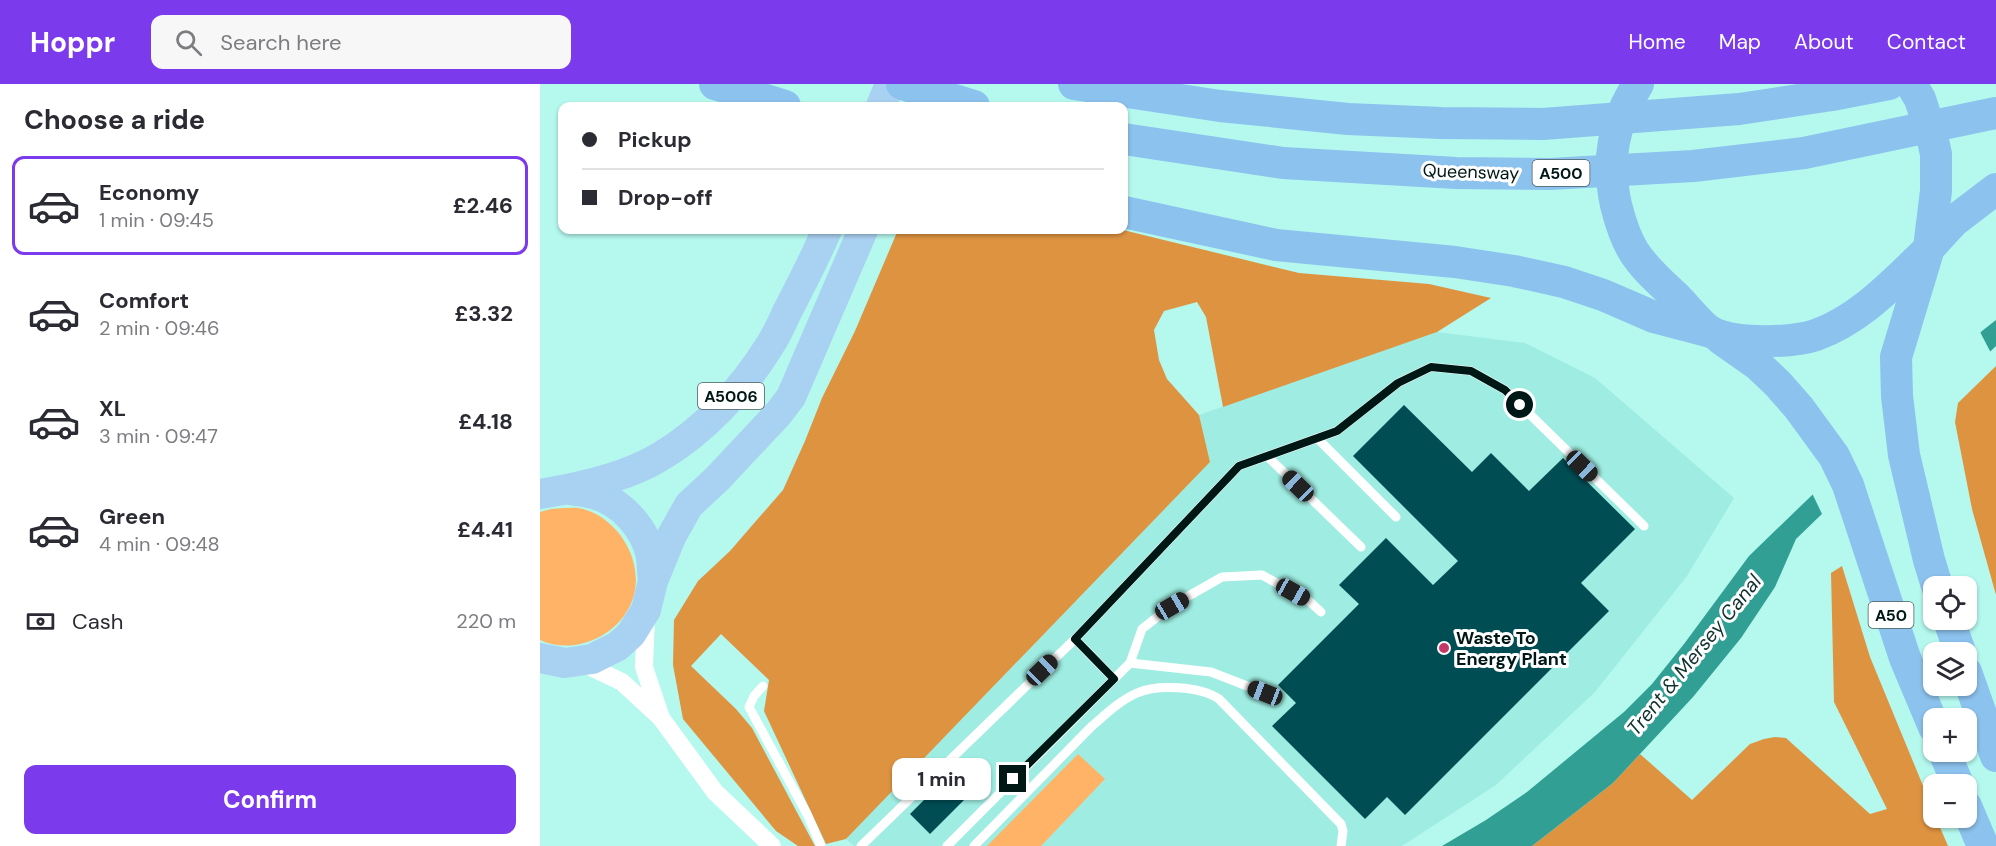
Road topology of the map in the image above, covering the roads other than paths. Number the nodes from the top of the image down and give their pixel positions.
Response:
1 (716, 84) edge
2 (890, 84) edge
3 (902, 84) edge
4 (926, 84) edge
5 (1074, 84) edge
6 (1889, 84) edge
7 (1911, 84) edge
8 (1636, 88) edge
9 (772, 102) edge
10 (883, 102) edge
11 (918, 102) edge
12 (961, 102) edge
13 (1996, 113) edge
14 (1128, 140) edge
15 (1996, 189) edge
16 (1128, 213) edge
17 (825, 234) edge
18 (861, 234) edge
19 (1928, 249) junction
20 (1712, 332) junction
21 (1317, 438) junction
22 (1267, 456) junction
23 (553, 492) edge
24 (1396, 517) dead end
25 (1644, 526) dead end
26 (1361, 547) dead end
27 (1935, 576) edge
28 (653, 581) junction
29 (646, 610) junction
30 (1321, 612) dead end
31 (1075, 639) junction
32 (540, 658) edge
33 (578, 661) junction
34 (1130, 663) junction
35 (1114, 679) junction
36 (763, 686) dead end
37 (1265, 693) dead end
38 (1975, 696) edge
39 (1926, 708) edge
40 (661, 718) junction
41 (1996, 756) edge
42 (1975, 828) edge
43 (772, 846) edge
44 (821, 846) edge
45 (861, 846) edge
46 (946, 846) edge
47 (974, 846) edge
48 (1341, 846) edge
49 (1983, 846) edge

1 - 9 highway
2 - 10 main road
3 - 12 highway
4 - 11 main road
5 - 6 highway
7 - 19 highway
8 - 20 highway
13 - 14 highway, Queensway / A500
15 - 19 highway
16 - 20 highway
17 - 23 main road, A5006
18 - 28 main road, A5006
19 - 20 highway
19 - 27 highway
20 - 39 highway, A50
21 - 22 lane
21 - 24 lane
21 - 25 lane
22 - 26 lane
22 - 31 lane
23 - 28 main road
28 - 29 main road
29 - 33 main road
29 - 40 street
30 - 34 lane
31 - 35 lane
31 - 45 lane
32 - 33 main road
33 - 40 street
34 - 35 lane
34 - 37 lane
35 - 46 lane
36 - 44 lane
38 - 41 highway
40 - 43 street
42 - 49 highway
47 - 48 lane

